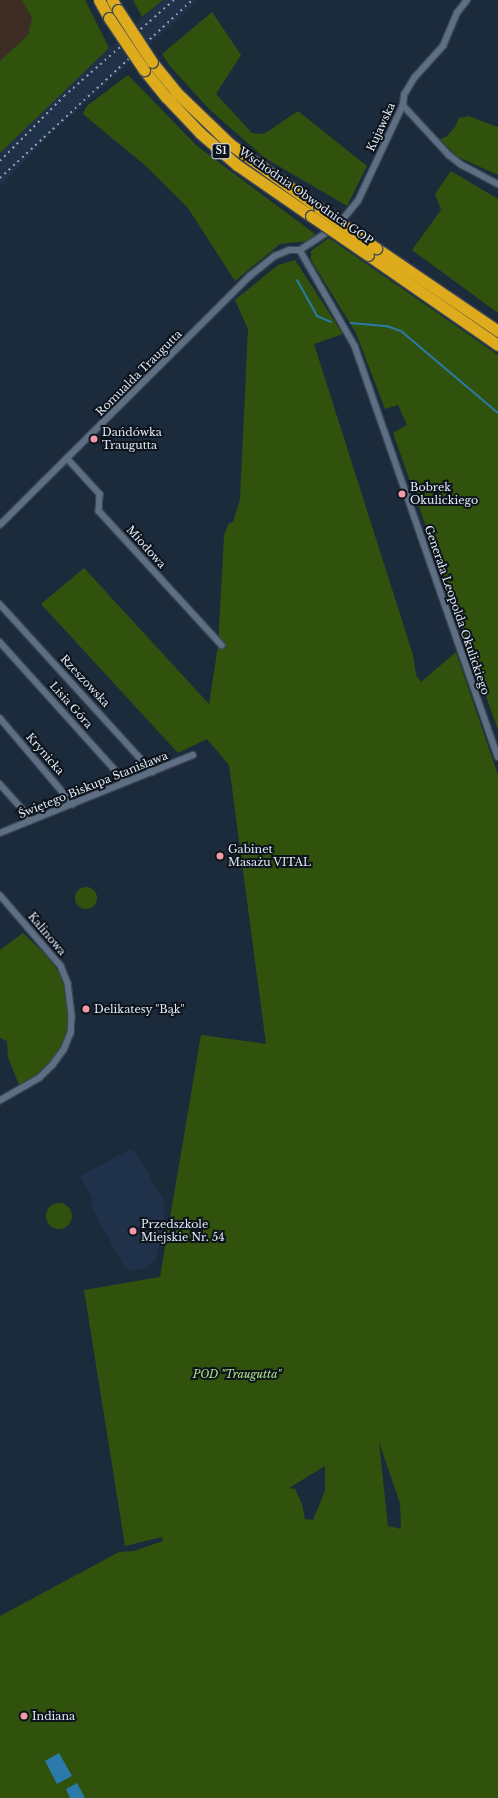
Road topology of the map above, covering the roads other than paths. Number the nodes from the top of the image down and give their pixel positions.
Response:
1 (99, 0) edge
2 (466, 0) edge
3 (115, 5) edge
4 (148, 66) junction
5 (403, 105) junction
6 (498, 184) edge
7 (300, 250) junction
8 (372, 251) junction
9 (498, 331) edge
10 (498, 345) edge
11 (67, 458) junction
12 (0, 525) edge
13 (0, 604) edge
14 (0, 642) edge
15 (222, 645) dead end
16 (0, 718) edge
17 (193, 755) dead end
18 (498, 758) edge
19 (153, 772) junction
20 (126, 782) junction
21 (0, 784) edge
22 (73, 804) junction
23 (30, 821) junction
24 (0, 833) edge
25 (0, 895) edge
26 (0, 1101) edge

1 - 4 highway, Wschodnia Obwodnica GOP / S1, bridge
2 - 5 street, Kujawska
3 - 4 highway, Wschodnia Obwodnica GOP / S1, bridge
4 - 8 highway, Wschodnia Obwodnica GOP / S1, bridge
4 - 8 highway, Wschodnia Obwodnica GOP / S1, bridge
5 - 6 street
5 - 7 street, Kujawska
7 - 11 street, Romualda Traugutta
7 - 18 street, Generała Leopolda Okulickiego
8 - 9 highway, Wschodnia Obwodnica GOP / S1
8 - 10 highway, Wschodnia Obwodnica GOP / S1
11 - 12 street, Romualda Traugutta
11 - 15 street, Miodowa
13 - 19 street, Rzeszowska
14 - 20 street, Lisia Góra
16 - 22 street, Krynicka
17 - 19 street, Świętego Biskupa Stanisława
19 - 20 street, Świętego Biskupa Stanisława
20 - 22 street, Świętego Biskupa Stanisława
21 - 23 street
22 - 23 street, Świętego Biskupa Stanisława
23 - 24 street, Świętego Biskupa Stanisława
25 - 26 street, Kalinowa

